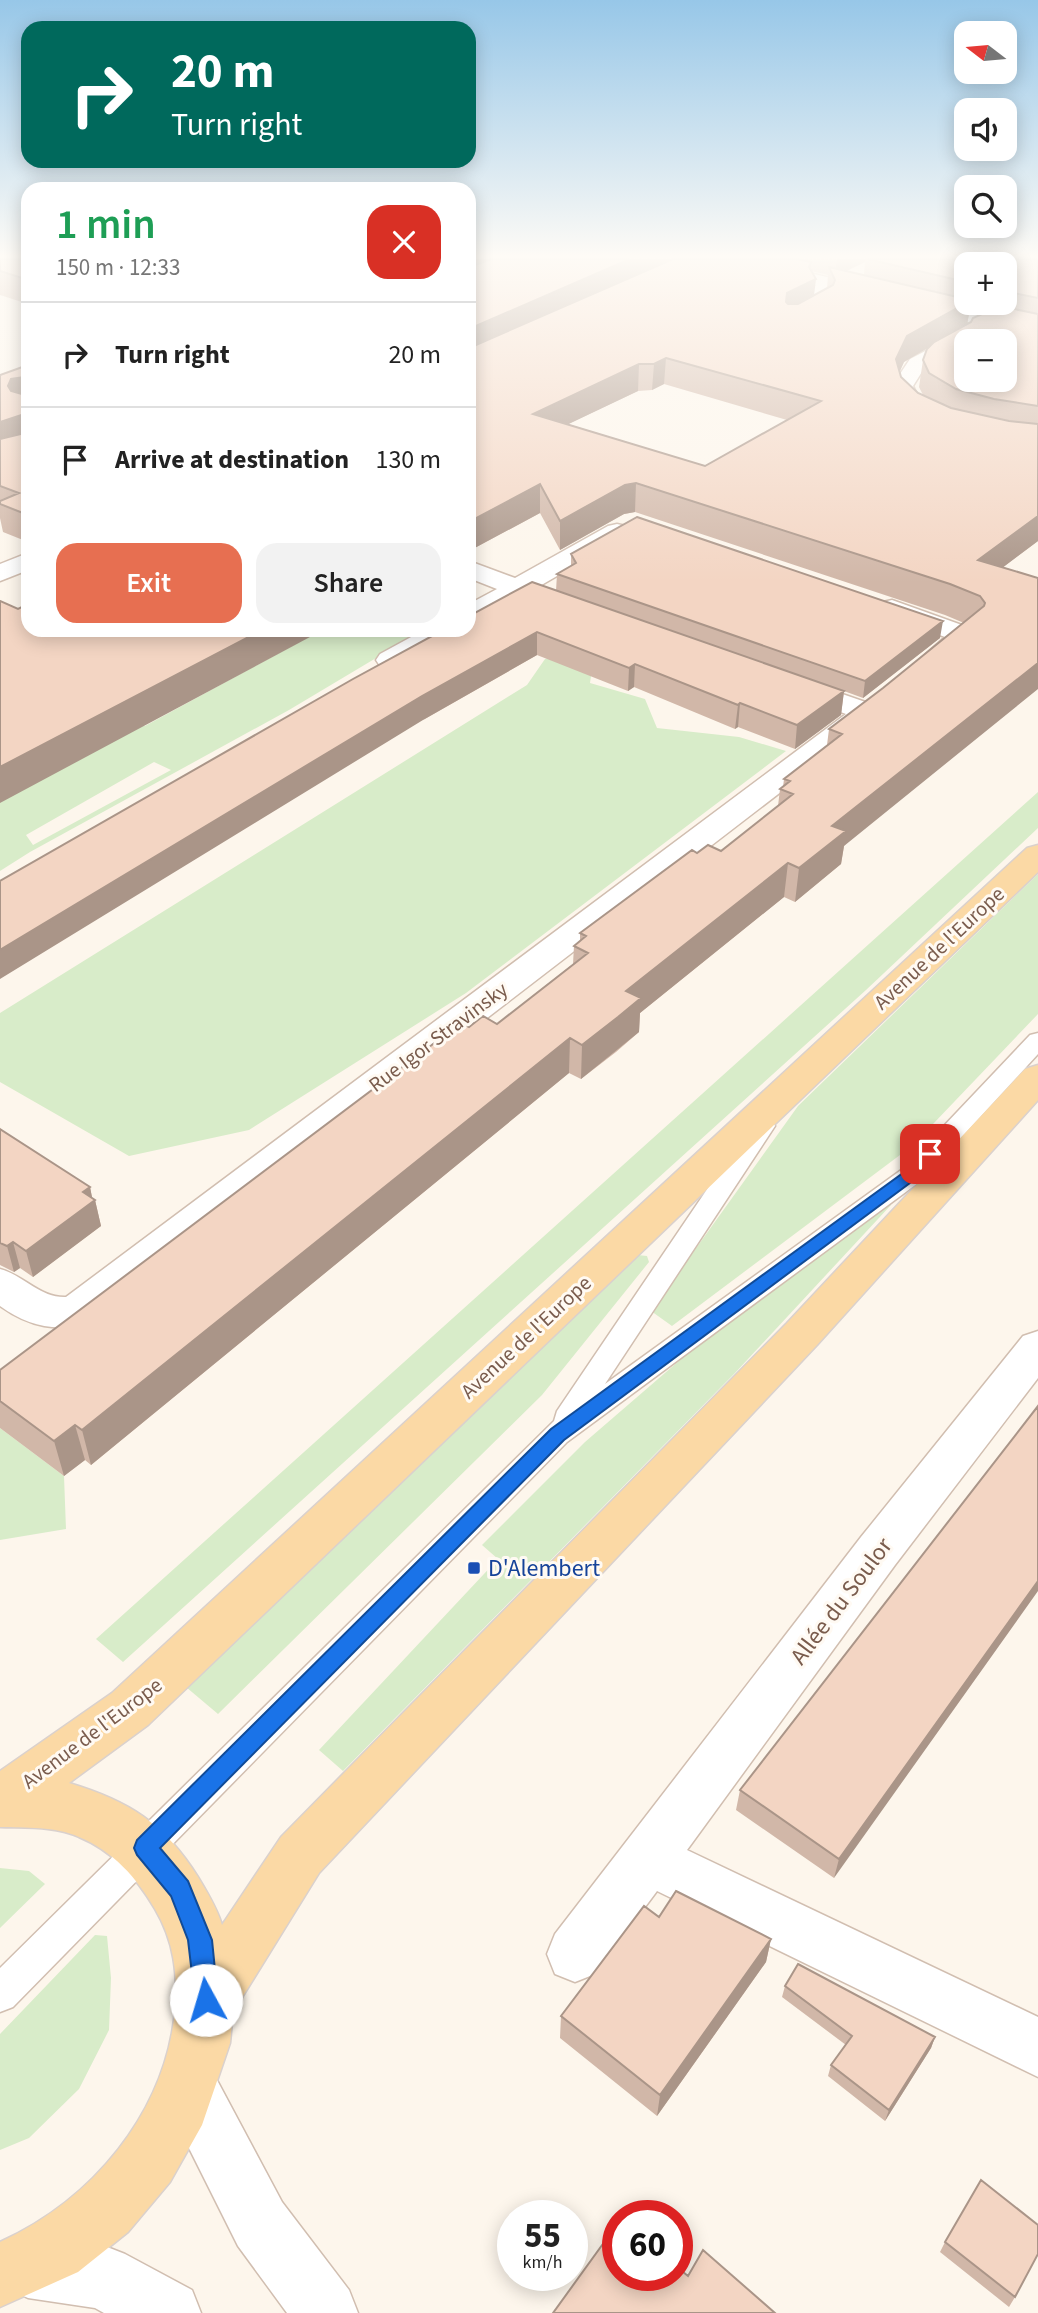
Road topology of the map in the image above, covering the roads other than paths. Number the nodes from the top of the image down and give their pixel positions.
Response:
1 (913, 367) edge
2 (1038, 443) edge
3 (634, 522) edge
4 (21, 564) edge
5 (476, 572) edge
6 (0, 573) edge
7 (517, 588) junction
8 (863, 598) edge
9 (476, 611) edge
10 (600, 616) edge
11 (431, 637) edge
12 (371, 671) edge
13 (762, 675) edge
14 (910, 678) edge
15 (1038, 855) edge
16 (1038, 1040) edge
17 (1038, 1077) edge
18 (785, 1092) junction
19 (0, 1284) edge
20 (1038, 1347) edge
21 (557, 1434) junction
22 (0, 1802) edge
23 (145, 1848) junction
24 (648, 1859) junction
25 (575, 1954) dead end
26 (0, 1994) edge
27 (206, 2000) junction
28 (1038, 2048) edge
29 (190, 2088) junction
30 (14, 2270) edge
31 (169, 2313) edge
32 (326, 2313) edge

1 - 2 street
3 - 7 street
4 - 6 street
5 - 7 street
7 - 9 street
7 - 10 street
8 - 14 street
11 - 12 street
13 - 19 street, Rue Igor Stravinsky
15 - 18 main road, Avenue de l'Europe
16 - 21 lane
17 - 27 main road
18 - 21 lane
18 - 22 main road, Avenue de l'Europe
20 - 24 street, Allée du Soulor
21 - 23 lane
22 - 23 main road
23 - 26 lane
23 - 27 main road
24 - 25 street, Allée du Soulor
24 - 28 street
27 - 29 main road
29 - 30 main road
29 - 32 street
30 - 31 street

